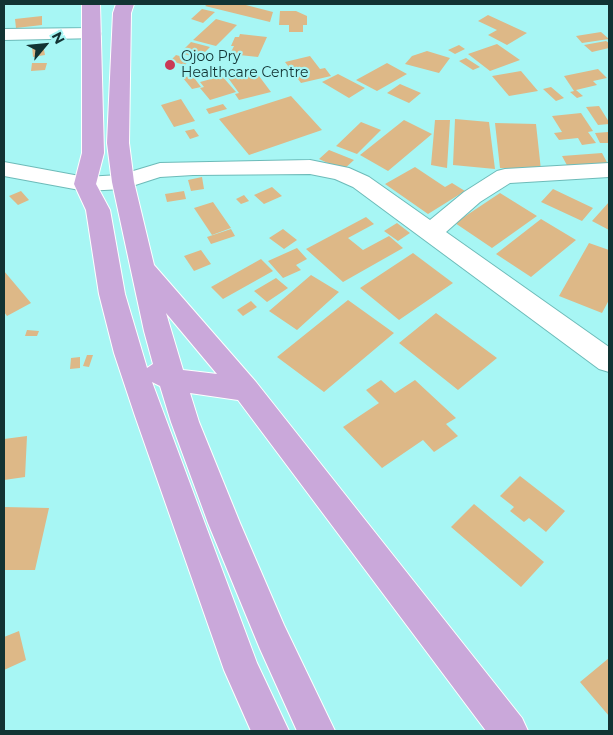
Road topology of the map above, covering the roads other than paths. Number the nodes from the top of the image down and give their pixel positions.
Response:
1 (91, 4) edge
2 (125, 4) edge
3 (92, 34) junction
4 (4, 36) edge
5 (4, 169) edge
6 (609, 170) edge
7 (123, 182) junction
8 (85, 184) junction
9 (431, 232) junction
10 (140, 266) junction
11 (128, 353) junction
12 (609, 361) edge
13 (172, 379) junction
14 (246, 390) junction
15 (270, 731) edge
16 (316, 731) edge
17 (509, 731) edge

1 - 3 main road
2 - 7 main road
3 - 4 street
3 - 8 main road
5 - 8 street
6 - 9 street
7 - 8 street
7 - 9 street
7 - 10 main road
8 - 11 main road
9 - 12 street
10 - 13 main road
10 - 14 main road
11 - 13 main road
11 - 15 main road
13 - 14 main road
13 - 16 main road
14 - 17 main road

